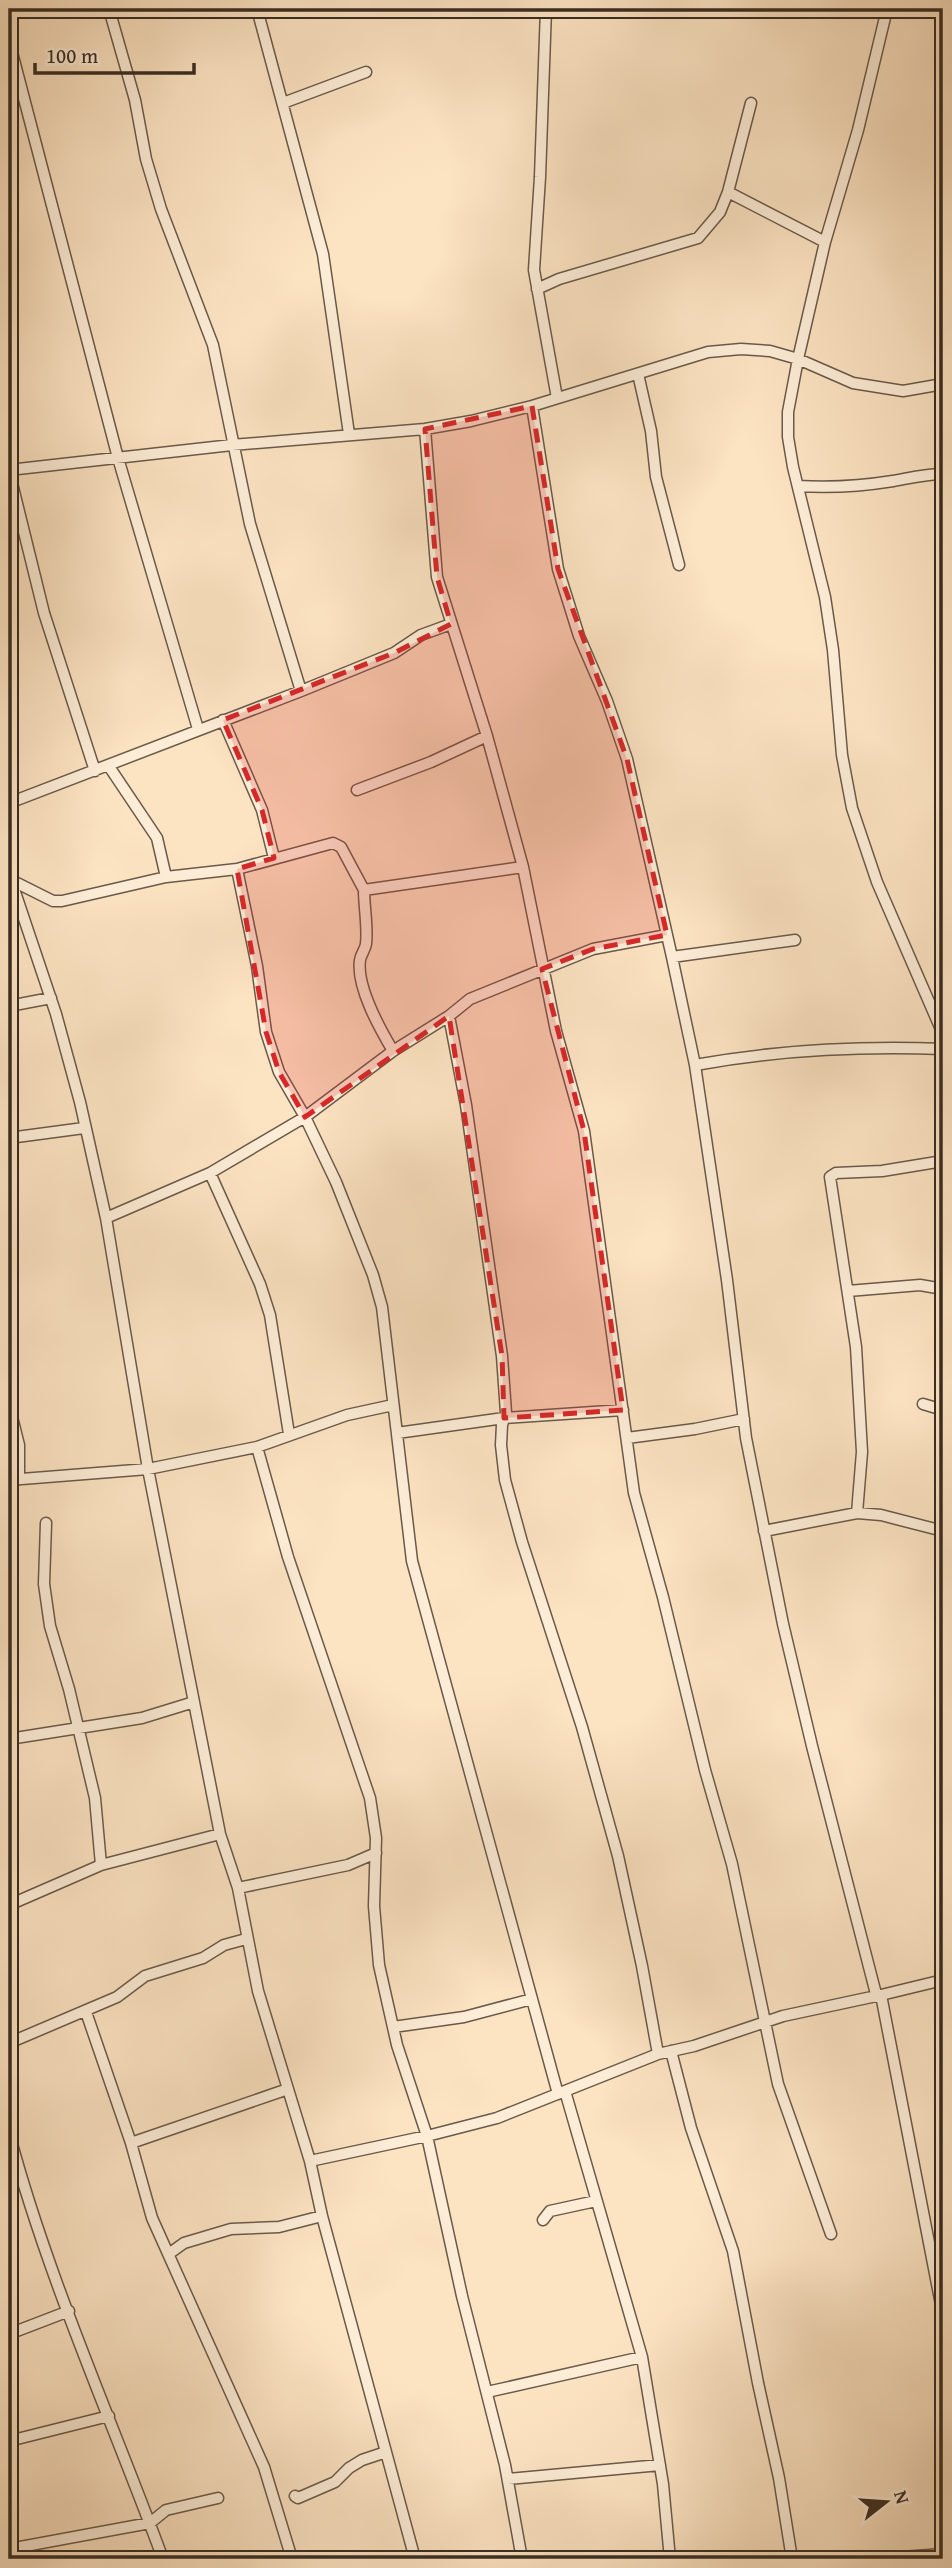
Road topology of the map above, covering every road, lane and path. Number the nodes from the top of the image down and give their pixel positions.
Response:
1 (109, 9) edge
2 (257, 9) edge
3 (546, 9) edge
4 (887, 9) edge
5 (9, 41) edge
6 (366, 72) dead end
7 (283, 103) junction
8 (751, 103) dead end
9 (729, 192) junction
10 (825, 242) junction
11 (537, 289) junction
12 (798, 359) junction
13 (638, 374) junction
14 (943, 384) edge
15 (558, 398) junction
16 (532, 406) junction
17 (425, 429) junction
18 (349, 434) junction
19 (232, 445) junction
20 (118, 458) junction
21 (9, 470) edge
22 (943, 474) edge
23 (798, 486) junction
24 (679, 565) dead end
25 (451, 624) junction
26 (300, 691) junction
27 (223, 720) junction
28 (198, 729) junction
29 (487, 736) junction
30 (108, 765) junction
31 (95, 771) junction
32 (357, 790) dead end
33 (9, 803) edge
34 (274, 859) junction
35 (523, 867) junction
36 (237, 869) junction
37 (10, 877) edge
38 (166, 877) junction
39 (363, 890) junction
40 (667, 935) junction
41 (795, 940) dead end
42 (672, 957) junction
43 (542, 969) junction
44 (51, 998) junction
45 (9, 1006) edge
46 (449, 1016) junction
47 (943, 1034) edge
48 (943, 1049) edge
49 (393, 1051) junction
50 (695, 1065) junction
51 (305, 1117) junction
52 (84, 1128) junction
53 (9, 1138) edge
54 (943, 1161) edge
55 (210, 1173) junction
56 (106, 1218) junction
57 (943, 1289) edge
58 (848, 1292) junction
59 (923, 1404) dead end
60 (9, 1405) edge
61 (393, 1405) junction
62 (623, 1410) junction
63 (943, 1410) edge
64 (505, 1418) junction
65 (744, 1419) junction
66 (397, 1433) junction
67 (289, 1434) junction
68 (627, 1438) junction
69 (257, 1447) junction
70 (148, 1469) junction
71 (14, 1479) edge
72 (857, 1513) junction
73 (46, 1523) dead end
74 (764, 1531) junction
75 (943, 1531) edge
76 (194, 1702) junction
77 (79, 1727) junction
78 (9, 1739) edge
79 (220, 1834) junction
80 (376, 1853) junction
81 (101, 1865) junction
82 (237, 1888) junction
83 (9, 1905) edge
84 (246, 1939) junction
85 (943, 1980) edge
86 (878, 1994) junction
87 (532, 1999) junction
88 (86, 2012) junction
89 (766, 2021) junction
90 (393, 2027) junction
91 (9, 2043) edge
92 (671, 2051) junction
93 (658, 2054) junction
94 (288, 2089) junction
95 (562, 2092) junction
96 (9, 2133) edge
97 (427, 2136) junction
98 (131, 2143) junction
99 (310, 2161) junction
100 (596, 2201) junction
101 (322, 2216) junction
102 (543, 2220) dead end
103 (831, 2234) dead end
104 (170, 2253) junction
105 (69, 2311) junction
106 (943, 2312) edge
107 (9, 2334) edge
108 (642, 2357) junction
109 (487, 2392) junction
110 (109, 2416) junction
111 (9, 2441) edge
112 (386, 2452) junction
113 (660, 2465) junction
114 (508, 2479) junction
115 (295, 2496) dead end
116 (218, 2498) dead end
117 (150, 2523) junction
118 (9, 2549) edge
119 (943, 2554) edge
120 (163, 2559) edge
121 (292, 2559) edge
122 (415, 2559) edge
123 (522, 2559) edge
124 (670, 2559) edge
125 (792, 2559) edge
126 (874, 2559) edge

1 - 19 street
2 - 7 street
3 - 11 street
4 - 10 street
5 - 20 street
6 - 7 street
7 - 18 street
8 - 9 street
9 - 10 street
9 - 11 street
10 - 12 street
11 - 15 street
12 - 13 street
12 - 14 street
12 - 23 street
13 - 15 street
13 - 24 street
15 - 16 street
16 - 17 street
16 - 40 street
17 - 18 street
17 - 25 street
18 - 19 street
19 - 20 street
19 - 26 street
20 - 21 street
20 - 28 street
21 - 31 street
22 - 23 street
23 - 47 street
25 - 26 street
25 - 29 street
26 - 27 street
27 - 28 street
27 - 34 street
28 - 30 street
29 - 32 street
29 - 35 street
30 - 31 street
30 - 38 street
31 - 33 street
34 - 36 street
34 - 39 street
35 - 39 street
35 - 43 street
36 - 38 street
36 - 51 street
37 - 38 street
37 - 44 street
39 - 49 street
40 - 42 street
40 - 43 street
41 - 42 street
42 - 50 street
43 - 46 street
43 - 62 street
44 - 45 street
44 - 52 street
46 - 49 street
46 - 64 street
48 - 50 street
49 - 51 street
50 - 65 street
51 - 55 street
51 - 61 street
52 - 53 street
52 - 56 street
54 - 58 street
55 - 56 street
55 - 67 street
56 - 70 street
57 - 58 street
58 - 72 street
59 - 63 street
60 - 71 street
61 - 66 street
61 - 67 street
62 - 64 street
62 - 68 street
64 - 66 street
64 - 93 street
65 - 68 street
65 - 74 street
66 - 87 street
67 - 69 street
68 - 89 street
69 - 70 street
69 - 80 street
70 - 71 street
70 - 76 street
72 - 74 street
72 - 75 street
73 - 77 street
74 - 86 street
76 - 77 street
76 - 79 street
77 - 78 street
77 - 81 street
79 - 81 street
79 - 82 street
80 - 82 street
80 - 90 street
81 - 83 street
82 - 84 street
84 - 88 street
84 - 94 street
85 - 86 street
86 - 89 street
86 - 106 street
87 - 90 street
87 - 95 street
88 - 91 street
88 - 98 street
89 - 92 street
89 - 103 street
90 - 97 street
92 - 93 street
92 - 125 street
93 - 95 street
94 - 98 street
94 - 99 street
95 - 97 street
95 - 100 street
96 - 105 street
97 - 99 street
97 - 109 street
98 - 104 street
99 - 101 street
100 - 102 street
100 - 108 street
101 - 104 street
101 - 112 street
104 - 121 street
105 - 107 street
105 - 110 street
108 - 109 street
108 - 113 street
109 - 114 street
110 - 111 street
110 - 117 street
112 - 115 street
112 - 122 street
113 - 114 street
113 - 124 street
114 - 123 street
116 - 117 street
117 - 118 street
117 - 120 street
119 - 126 street

